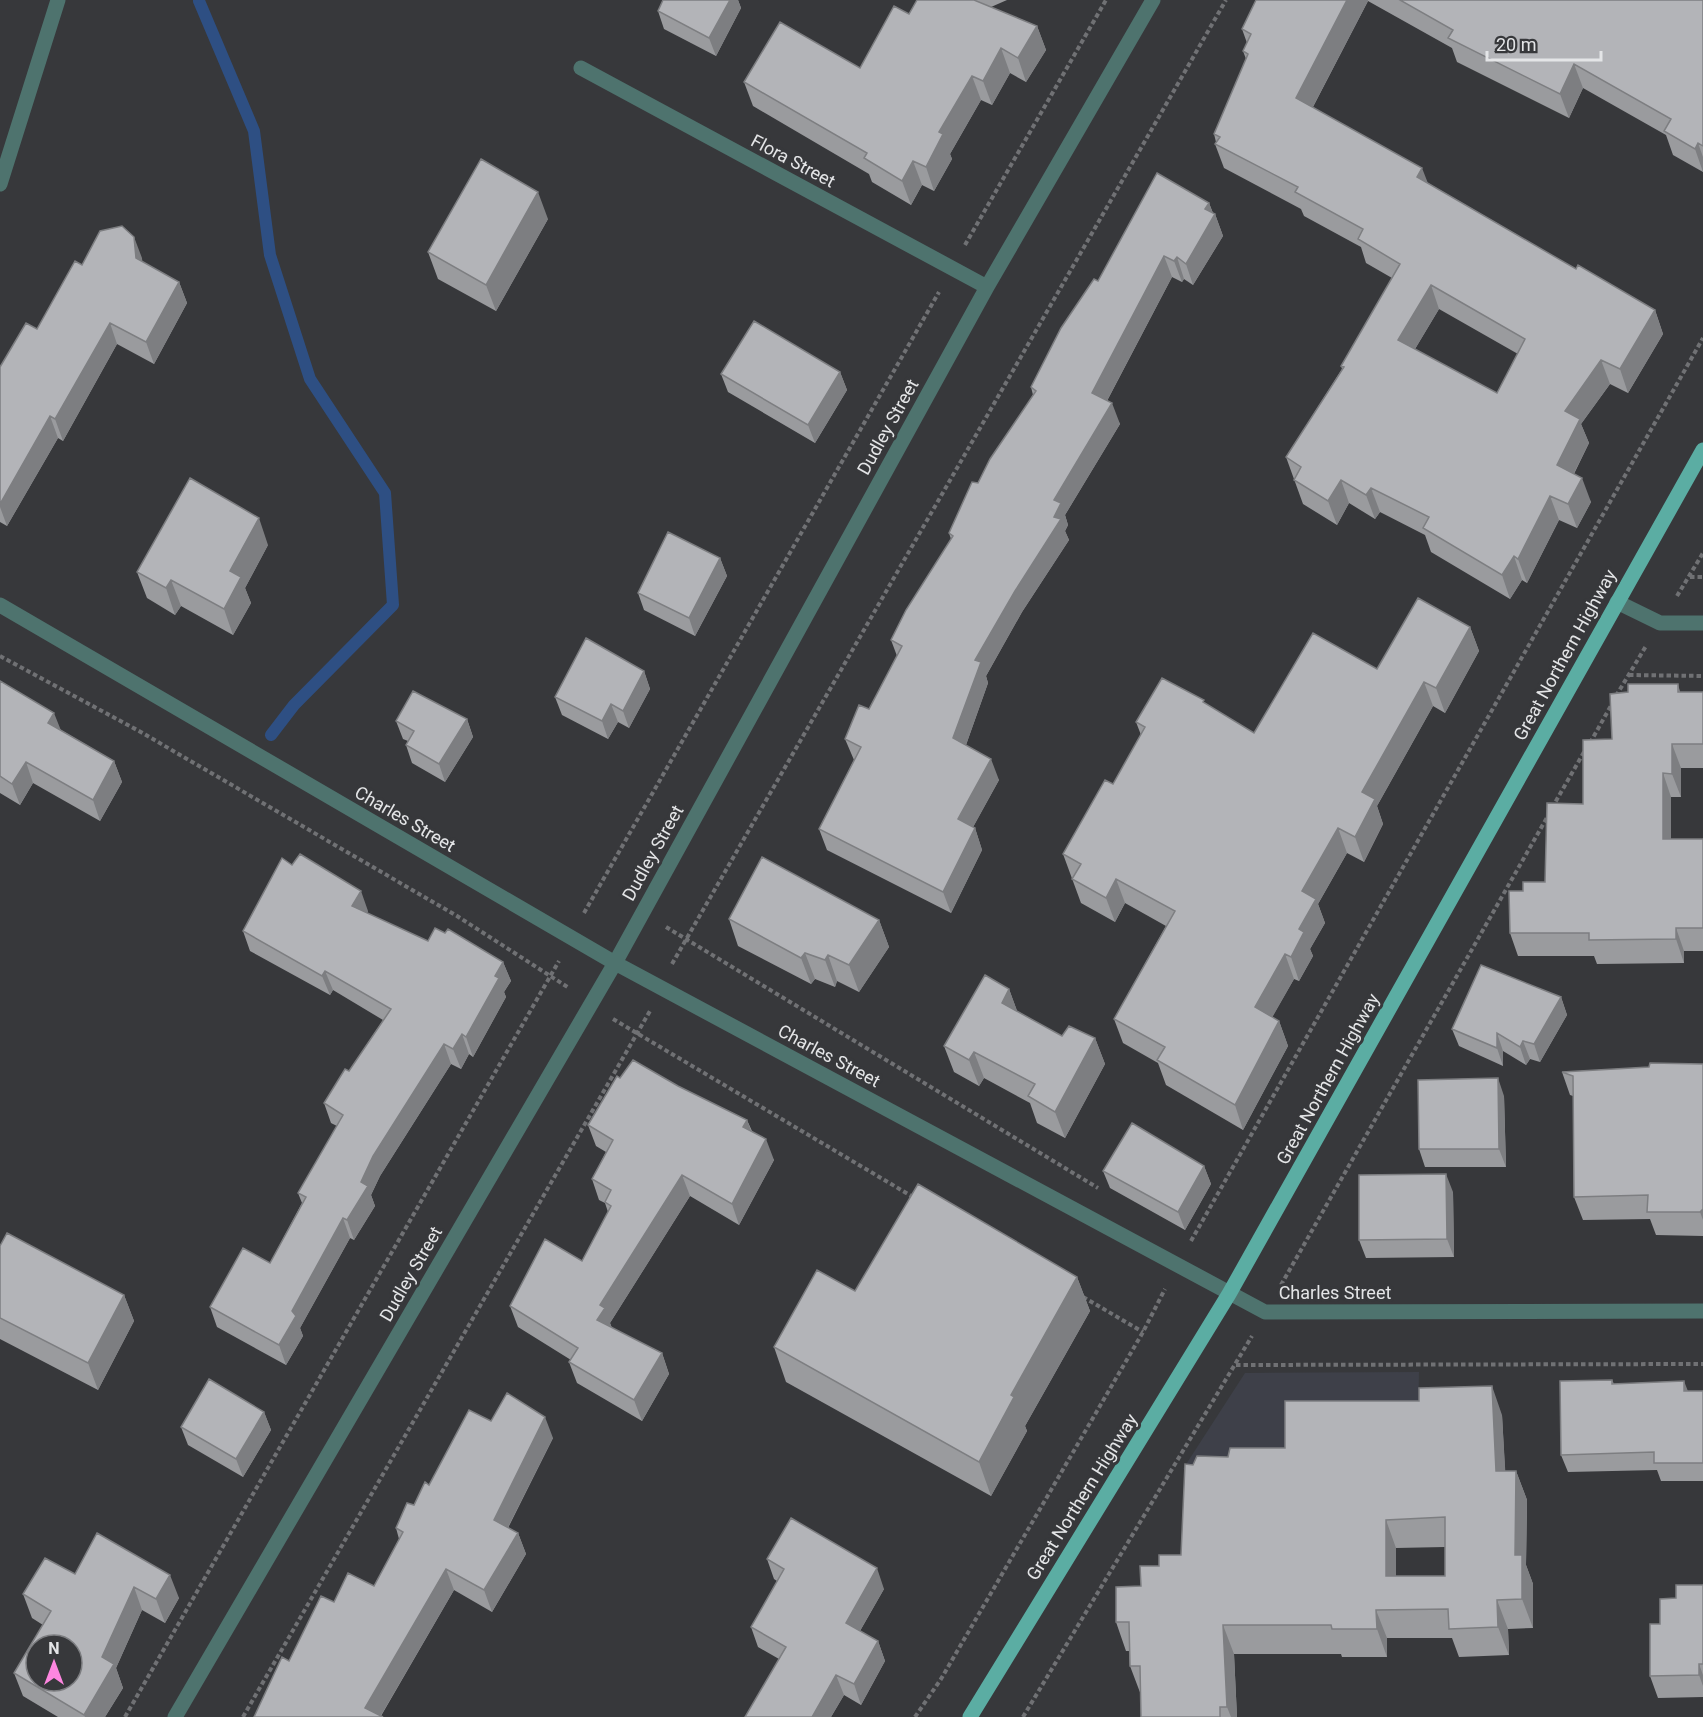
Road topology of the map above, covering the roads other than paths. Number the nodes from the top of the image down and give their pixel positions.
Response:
1 (1152, 0) edge
2 (57, 3) edge
3 (581, 68) dead end
4 (0, 184) edge
5 (987, 287) junction
6 (1703, 450) edge
7 (1617, 602) junction
8 (0, 605) edge
9 (1703, 623) edge
10 (615, 963) junction
11 (1229, 1294) junction
12 (1703, 1311) edge
13 (175, 1717) edge
14 (970, 1717) edge

1 - 5 street, Dudley Street
2 - 4 street
3 - 5 street, Flora Street
5 - 10 street, Dudley Street
6 - 7 main road, Great Northern Highway
7 - 9 street
7 - 11 main road, Great Northern Highway
8 - 10 street, Charles Street
10 - 11 street, Charles Street
10 - 13 street, Dudley Street
11 - 12 street, Charles Street
11 - 14 main road, Great Northern Highway

